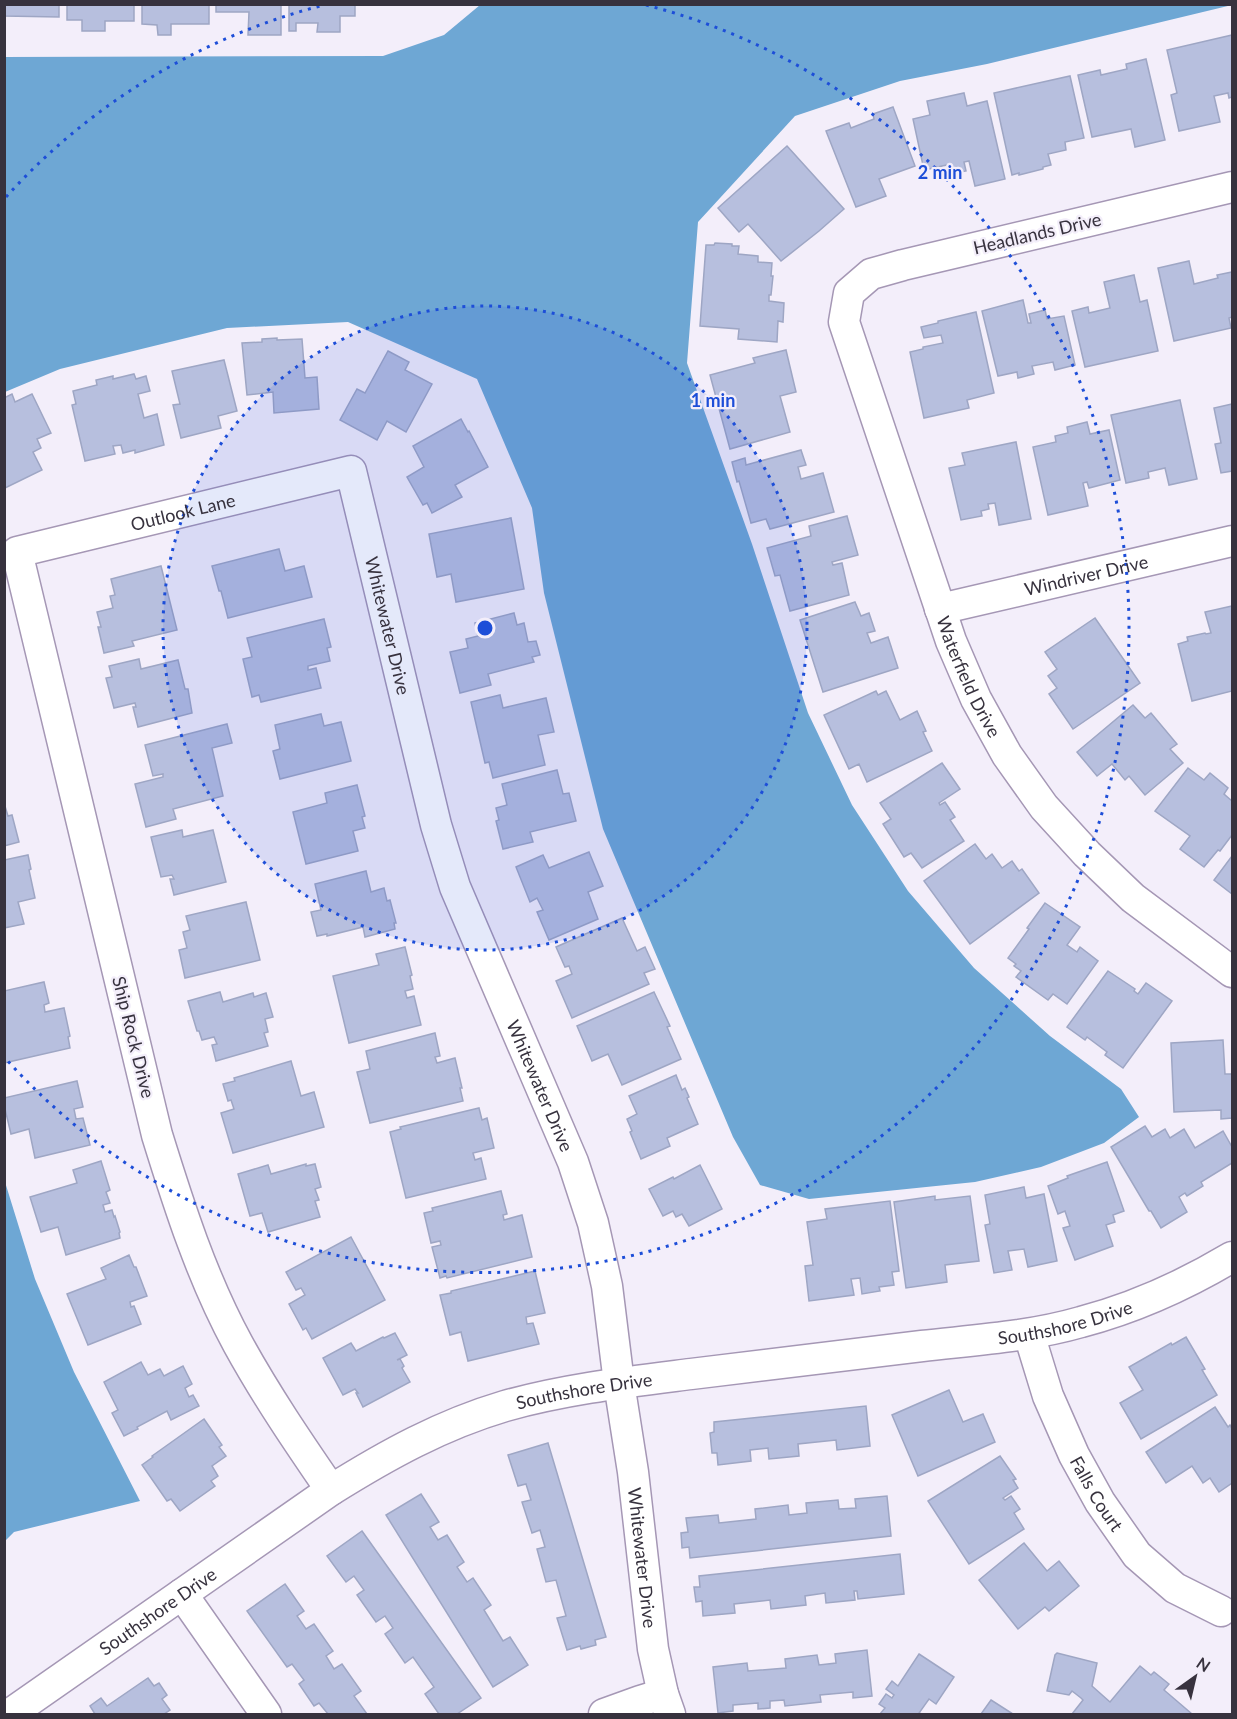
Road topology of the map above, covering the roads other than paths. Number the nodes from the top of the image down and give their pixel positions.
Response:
1 (1233, 187) edge
2 (849, 293) joint
3 (351, 471) joint
4 (1233, 541) edge
5 (17, 552) joint
6 (940, 609) junction
7 (1233, 972) edge
8 (1233, 1257) edge
9 (1029, 1334) junction
10 (619, 1383) junction
11 (331, 1490) junction
12 (182, 1594) junction
13 (1221, 1611) dead end
14 (666, 1704) edge
15 (10, 1714) edge
16 (266, 1714) edge
17 (604, 1714) edge

1 - 2 street, Headlands Drive
2 - 6 street, Waterfield Drive
3 - 5 street, Outlook Lane
3 - 10 street, Whitewater Drive
4 - 6 street, Windriver Drive
5 - 11 street, Ship Rock Drive
6 - 7 street, Waterfield Drive
8 - 9 street, Southshore Drive
9 - 10 street, Southshore Drive
9 - 13 street, Falls Court
10 - 11 street, Southshore Drive
10 - 14 street, Whitewater Drive
11 - 12 street, Southshore Drive
12 - 15 street, Southshore Drive
12 - 16 street
14 - 17 street

